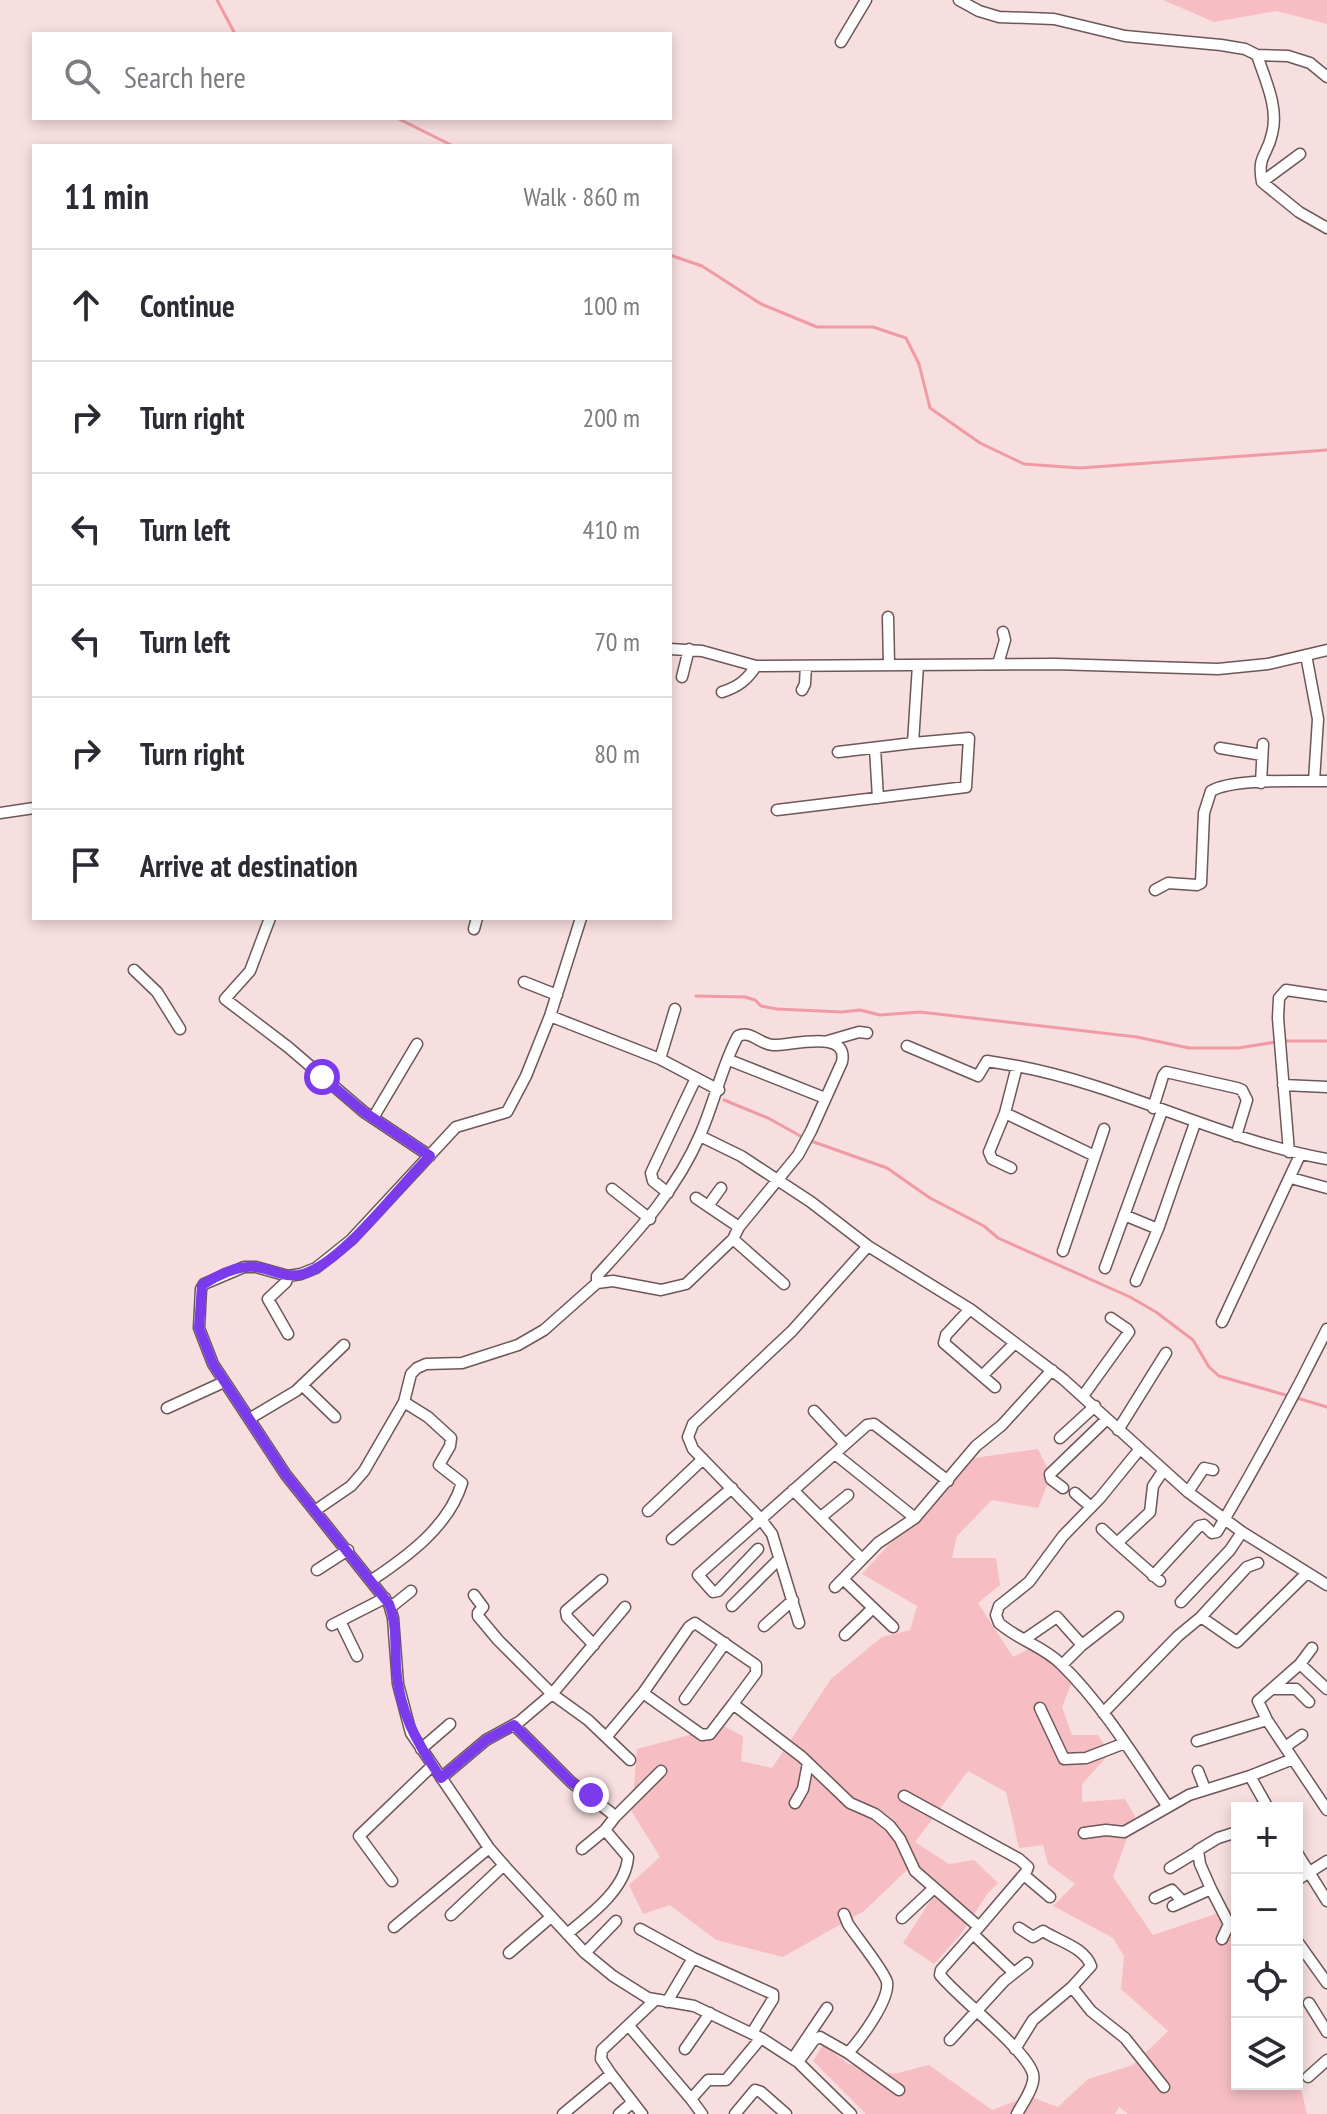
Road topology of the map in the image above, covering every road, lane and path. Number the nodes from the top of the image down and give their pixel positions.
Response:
1 (866, 0) edge
2 (959, 0) edge
3 (841, 42) dead end
4 (1257, 55) junction
5 (1327, 77) edge
6 (1300, 154) dead end
7 (1262, 182) junction
8 (1327, 228) edge
9 (888, 617) dead end
10 (1003, 632) dead end
11 (672, 649) edge
12 (689, 649) junction
13 (1327, 650) edge
14 (1306, 655) junction
15 (998, 664) junction
16 (889, 665) junction
17 (918, 665) junction
18 (756, 666) junction
19 (806, 666) junction
20 (682, 677) dead end
21 (802, 690) dead end
22 (722, 692) dead end
23 (913, 743) junction
24 (875, 748) junction
25 (1220, 748) dead end
26 (838, 752) dead end
27 (1314, 781) junction
28 (1327, 781) edge
29 (1261, 783) junction
30 (878, 798) junction
31 (32, 808) edge
32 (777, 810) dead end
33 (0, 813) edge
34 (1155, 890) dead end
35 (269, 920) edge
36 (580, 920) edge
37 (134, 970) dead end
38 (524, 982) dead end
39 (557, 995) junction
40 (1327, 996) edge
41 (675, 1009) dead end
42 (550, 1016) junction
43 (180, 1029) dead end
44 (867, 1033) dead end
45 (826, 1041) junction
46 (417, 1044) dead end
47 (907, 1046) dead end
48 (660, 1059) junction
49 (729, 1060) junction
50 (1017, 1066) junction
51 (696, 1078) junction
52 (1283, 1085) junction
53 (1327, 1087) edge
54 (719, 1090) junction
55 (825, 1098) junction
56 (1158, 1110) junction
57 (1005, 1113) junction
58 (373, 1118) junction
59 (1195, 1123) junction
60 (1104, 1129) dead end
61 (700, 1136) junction
62 (1236, 1136) junction
63 (1294, 1153) junction
64 (430, 1156) junction
65 (1095, 1156) junction
66 (1327, 1159) edge
67 (1011, 1168) dead end
68 (1291, 1178) junction
69 (778, 1181) junction
70 (721, 1188) dead end
71 (1327, 1188) edge
72 (612, 1189) dead end
73 (668, 1193) junction
74 (696, 1198) dead end
75 (708, 1206) junction
76 (1124, 1215) junction
77 (650, 1219) junction
78 (739, 1227) junction
79 (1158, 1229) junction
80 (733, 1239) junction
81 (868, 1246) junction
82 (1063, 1251) dead end
83 (1105, 1268) dead end
84 (288, 1276) junction
85 (1136, 1281) dead end
86 (597, 1283) junction
87 (784, 1284) dead end
88 (970, 1309) junction
89 (1111, 1318) dead end
90 (1222, 1322) dead end
91 (1327, 1329) edge
92 (288, 1334) dead end
93 (1015, 1343) junction
94 (344, 1345) dead end
95 (1166, 1353) dead end
96 (1052, 1370) junction
97 (982, 1376) junction
98 (224, 1382) junction
99 (302, 1385) junction
100 (995, 1387) dead end
101 (1083, 1396) junction
102 (404, 1402) junction
103 (1095, 1406) junction
104 (167, 1408) dead end
105 (814, 1411) dead end
106 (335, 1417) dead end
107 (249, 1419) junction
108 (1107, 1419) junction
109 (1118, 1430) junction
110 (1060, 1438) dead end
111 (845, 1444) junction
112 (1139, 1450) junction
113 (835, 1454) junction
114 (703, 1459) junction
115 (1213, 1470) dead end
116 (1163, 1471) junction
117 (948, 1481) junction
118 (732, 1488) junction
119 (1063, 1488) dead end
120 (793, 1490) junction
121 (1188, 1492) junction
122 (1075, 1493) dead end
123 (848, 1495) dead end
124 (1091, 1507) junction
125 (316, 1510) junction
126 (648, 1511) dead end
127 (821, 1517) junction
128 (760, 1518) junction
129 (915, 1518) junction
130 (1224, 1520) junction
131 (1102, 1529) dead end
132 (1242, 1532) junction
133 (672, 1539) dead end
134 (1117, 1543) junction
135 (758, 1549) dead end
136 (348, 1550) junction
137 (779, 1559) junction
138 (862, 1559) junction
139 (1258, 1563) dead end
140 (317, 1570) dead end
141 (1307, 1573) junction
142 (372, 1580) junction
143 (602, 1580) dead end
144 (1327, 1585) edge
145 (411, 1591) dead end
146 (474, 1595) dead end
147 (793, 1600) junction
148 (388, 1602) junction
149 (1181, 1602) dead end
150 (732, 1606) dead end
151 (625, 1607) dead end
152 (872, 1609) junction
153 (1118, 1617) dead end
154 (1201, 1617) junction
155 (799, 1623) dead end
156 (764, 1626) dead end
157 (893, 1627) dead end
158 (845, 1635) dead end
159 (1025, 1639) junction
160 (725, 1643) junction
161 (594, 1645) junction
162 (1082, 1645) junction
163 (1312, 1648) dead end
164 (357, 1656) dead end
165 (1300, 1664) junction
166 (1062, 1665) junction
167 (1273, 1689) junction
168 (1327, 1689) edge
169 (643, 1693) junction
170 (552, 1694) junction
171 (685, 1699) dead end
172 (1309, 1702) dead end
173 (733, 1704) junction
174 (1040, 1708) dead end
175 (1103, 1713) junction
176 (1267, 1720) junction
177 (450, 1724) dead end
178 (514, 1725) junction
179 (1302, 1735) dead end
180 (607, 1736) junction
181 (1197, 1741) dead end
182 (1125, 1743) junction
183 (1285, 1747) junction
184 (421, 1749) junction
185 (1293, 1759) junction
186 (630, 1760) dead end
187 (808, 1763) junction
188 (432, 1766) junction
189 (661, 1771) dead end
190 (1198, 1771) dead end
191 (1250, 1776) junction
192 (441, 1778) junction
193 (1205, 1789) junction
194 (904, 1796) dead end
195 (1265, 1802) edge
196 (795, 1803) dead end
197 (1168, 1807) junction
198 (1327, 1810) edge
199 (615, 1817) junction
200 (605, 1830) junction
201 (1084, 1833) dead end
202 (1231, 1834) edge
203 (489, 1848) junction
204 (582, 1849) dead end
205 (1198, 1851) junction
206 (1327, 1861) edge
207 (1303, 1864) edge
208 (504, 1865) junction
209 (1170, 1868) dead end
210 (1308, 1873) junction
211 (1024, 1875) junction
212 (1303, 1876) edge
213 (392, 1881) dead end
214 (934, 1888) junction
215 (1211, 1889) junction
216 (1050, 1897) dead end
217 (1155, 1898) dead end
218 (1327, 1901) edge
219 (844, 1914) dead end
220 (451, 1915) dead end
221 (551, 1917) junction
222 (902, 1918) dead end
223 (616, 1921) dead end
224 (394, 1927) dead end
225 (1019, 1928) dead end
226 (640, 1929) dead end
227 (976, 1930) junction
228 (567, 1934) junction
229 (1222, 1939) dead end
230 (1301, 1946) edge
231 (509, 1953) dead end
232 (585, 1953) junction
233 (693, 1958) junction
234 (1027, 1963) dead end
235 (1014, 1973) junction
236 (1327, 1983) edge
237 (1072, 1987) junction
238 (654, 2001) junction
239 (667, 2002) junction
240 (1309, 2003) dead end
241 (827, 2008) dead end
242 (977, 2011) junction
243 (710, 2013) junction
244 (629, 2026) junction
245 (1327, 2032) edge
246 (756, 2035) junction
247 (950, 2040) dead end
248 (685, 2049) dead end
249 (1015, 2049) junction
250 (848, 2053) junction
251 (795, 2060) junction
252 (1327, 2060) edge
253 (611, 2074) junction
254 (1308, 2077) dead end
255 (1164, 2087) dead end
256 (899, 2090) dead end
257 (691, 2099) junction
258 (633, 2102) junction
259 (849, 2113) edge
260 (563, 2114) edge
261 (619, 2114) edge
262 (642, 2114) edge
263 (702, 2114) edge
264 (735, 2114) edge
265 (786, 2114) edge
266 (1017, 2114) edge

1 - 3 street
2 - 4 street
4 - 5 street
4 - 7 street
6 - 7 street
7 - 8 street
9 - 16 street
10 - 15 street
11 - 12 street
12 - 18 street
12 - 20 street
13 - 14 street
14 - 15 street
14 - 27 street
15 - 17 street
16 - 17 street
16 - 19 street
17 - 23 street
18 - 19 street
18 - 22 street
19 - 21 street
23 - 24 street
23 - 30 street
24 - 26 street
24 - 30 street
25 - 29 street
27 - 28 street
27 - 29 street
29 - 34 street
30 - 32 street
31 - 33 street
35 - 58 street
36 - 39 street
37 - 43 street
38 - 39 street
39 - 42 street
40 - 52 street
41 - 48 street
42 - 48 street
42 - 64 street
44 - 45 street
45 - 49 street
45 - 55 street
46 - 58 street
47 - 50 street
48 - 51 street
49 - 54 street
49 - 55 street
50 - 56 street
50 - 57 street
51 - 54 street
51 - 73 street
52 - 53 street
52 - 63 street
54 - 61 street
55 - 69 street
56 - 59 street
56 - 62 street
56 - 76 street
57 - 65 street
57 - 67 street
58 - 64 street
59 - 62 street
59 - 79 street
60 - 65 street
61 - 69 street
61 - 73 street
62 - 63 street
63 - 66 street
63 - 68 street
64 - 84 street
65 - 82 street
68 - 71 street
68 - 90 street
69 - 78 street
69 - 81 street
70 - 75 street
72 - 77 street
73 - 77 street
74 - 75 street
75 - 78 street
76 - 79 street
76 - 83 street
77 - 86 street
78 - 80 street
79 - 85 street
80 - 86 street
80 - 87 street
81 - 88 street
81 - 114 street
84 - 92 street
84 - 98 street
86 - 102 street
88 - 93 street
88 - 97 street
89 - 101 street
91 - 130 street
93 - 96 street
93 - 97 street
94 - 99 street
95 - 109 street
96 - 101 street
96 - 117 street
97 - 100 street
98 - 104 street
98 - 107 street
99 - 106 street
99 - 107 street
101 - 103 street
102 - 125 street
102 - 142 street
103 - 108 street
103 - 110 street
105 - 111 street
107 - 125 street
108 - 109 street
108 - 119 street
109 - 112 street
111 - 113 street
111 - 117 street
112 - 116 street
112 - 124 street
113 - 120 street
113 - 129 street
114 - 118 street
114 - 126 street
115 - 121 street
116 - 121 street
116 - 134 street
117 - 129 street
118 - 128 street
118 - 133 street
120 - 127 street
120 - 128 street
121 - 130 street
122 - 124 street
123 - 127 street
124 - 159 street
125 - 136 street
127 - 138 street
128 - 135 street
128 - 137 street
129 - 138 street
130 - 132 street
130 - 134 street
131 - 134 street
132 - 141 street
132 - 149 street
136 - 140 street
136 - 142 street
137 - 147 street
137 - 150 street
138 - 152 street
139 - 154 street
141 - 144 street
141 - 154 street
142 - 148 street
143 - 161 street
145 - 148 street
146 - 170 street
147 - 155 street
147 - 156 street
148 - 164 street
148 - 184 street
151 - 161 street
152 - 157 street
152 - 158 street
153 - 162 street
154 - 175 street
159 - 162 street
159 - 166 street
160 - 169 street
160 - 171 street
160 - 173 street
161 - 170 street
162 - 166 street
163 - 165 street
165 - 167 street
165 - 168 street
166 - 175 street
167 - 172 street
167 - 176 street
169 - 173 street
169 - 180 street
170 - 178 street
170 - 180 street
173 - 187 street
174 - 182 street
175 - 182 street
176 - 181 street
176 - 183 street
177 - 184 street
178 - 192 street
178 - 199 street
179 - 183 street
180 - 186 street
182 - 197 street
183 - 185 street
184 - 188 street
185 - 191 street
185 - 198 street
187 - 196 street
187 - 214 street
188 - 192 street
188 - 213 street
189 - 199 street
190 - 193 street
191 - 193 street
191 - 195 street
192 - 203 street
193 - 197 street
194 - 211 street
197 - 201 street
199 - 200 street
200 - 204 street
200 - 228 street
202 - 205 street
203 - 208 street
203 - 224 street
205 - 209 street
205 - 215 street
206 - 210 street
207 - 210 street
208 - 220 street
208 - 221 street
210 - 212 street
210 - 218 street
211 - 216 street
211 - 227 street
214 - 222 street
214 - 227 street
215 - 217 street
215 - 229 street
219 - 250 street
221 - 228 street
221 - 231 street
223 - 232 street
225 - 237 street
226 - 233 street
227 - 235 street
227 - 242 street
228 - 232 street
230 - 236 street
232 - 238 street
233 - 239 street
233 - 246 street
234 - 235 street
235 - 242 street
237 - 249 street
237 - 255 street
238 - 239 street
238 - 244 street
239 - 243 street
240 - 245 street
241 - 251 street
242 - 247 street
242 - 249 street
243 - 246 street
243 - 248 street
244 - 253 street
244 - 257 street
246 - 251 street
246 - 257 street
249 - 266 street
250 - 251 street
250 - 256 street
251 - 259 street
252 - 254 street
253 - 258 street
253 - 260 street
257 - 263 street
258 - 261 street
258 - 262 street
264 - 265 street

